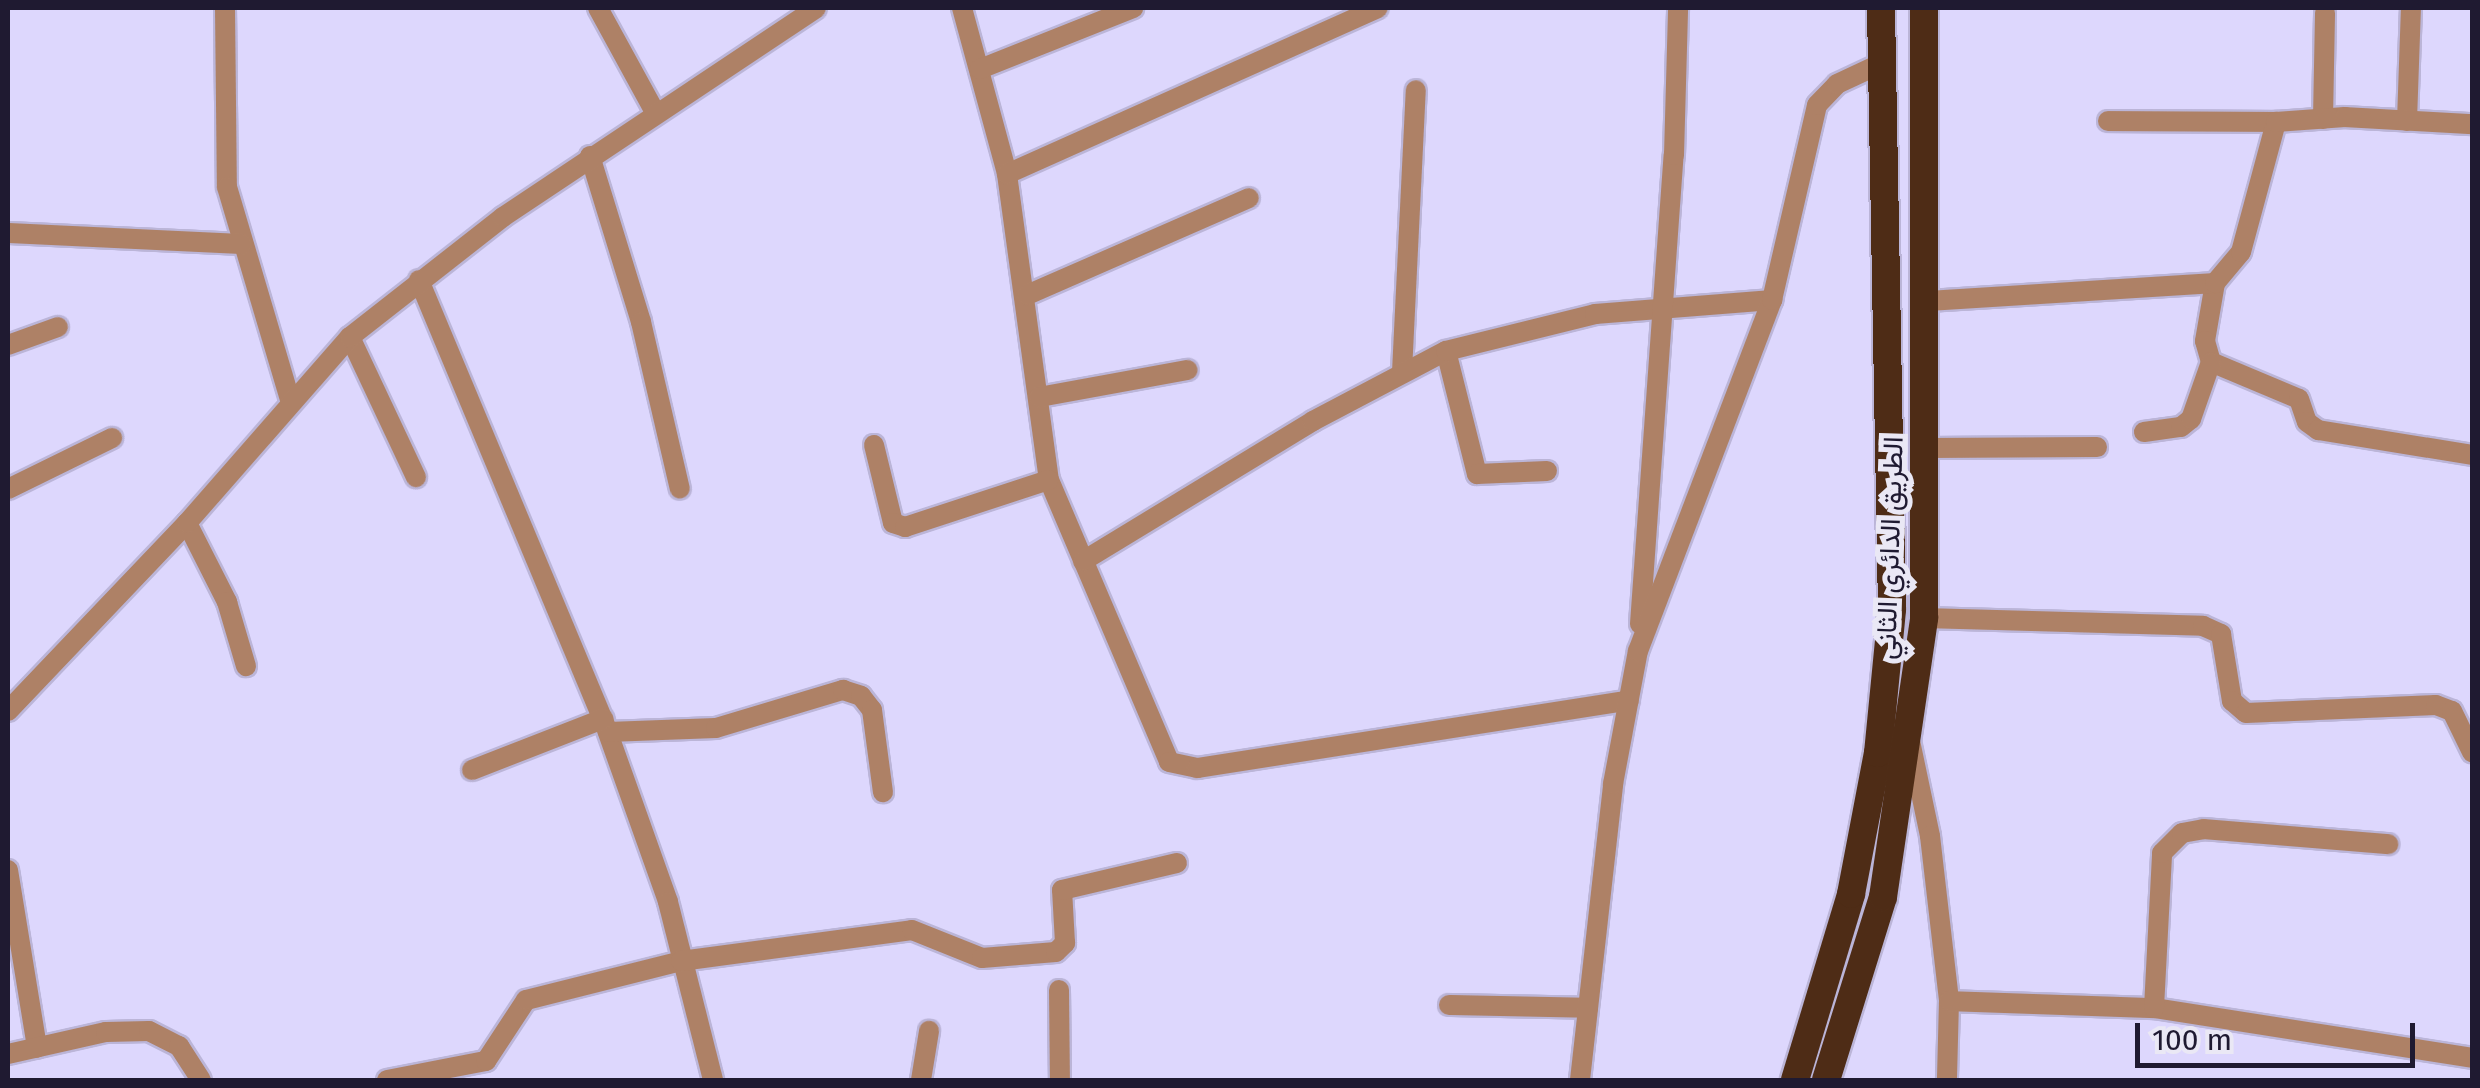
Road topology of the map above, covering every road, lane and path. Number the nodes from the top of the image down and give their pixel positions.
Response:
1 (225, 8) edge
2 (598, 8) edge
3 (816, 8) edge
4 (962, 8) edge
5 (1134, 8) edge
6 (1378, 8) edge
7 (1678, 8) edge
8 (1882, 8) edge
9 (1924, 8) edge
10 (2411, 8) edge
11 (2325, 12) dead end
12 (1882, 64) junction
13 (980, 69) junction
14 (1416, 90) dead end
15 (655, 112) junction
16 (2322, 120) junction
17 (2407, 121) junction
18 (2108, 122) dead end
19 (2276, 122) junction
20 (2472, 124) edge
21 (590, 156) junction
22 (1007, 174) junction
23 (1249, 198) dead end
24 (8, 234) edge
25 (242, 244) junction
26 (419, 280) junction
27 (2216, 283) junction
28 (1027, 295) junction
29 (1772, 300) junction
30 (1928, 301) junction
31 (1664, 305) junction
32 (58, 327) dead end
33 (350, 337) junction
34 (8, 345) edge
35 (1446, 351) junction
36 (2211, 362) junction
37 (1188, 370) dead end
38 (1402, 372) junction
39 (1038, 397) junction
40 (290, 400) junction
41 (2144, 432) dead end
42 (112, 438) dead end
43 (874, 445) dead end
44 (2097, 447) dead end
45 (1927, 448) junction
46 (2472, 455) edge
47 (1547, 471) dead end
48 (416, 477) dead end
49 (1049, 480) junction
50 (8, 489) edge
51 (680, 489) dead end
52 (187, 524) junction
53 (1083, 561) junction
54 (1924, 618) junction
55 (1638, 651) junction
56 (246, 666) dead end
57 (1629, 700) junction
58 (8, 711) edge
59 (606, 726) junction
60 (1910, 741) junction
61 (2472, 752) edge
62 (472, 770) dead end
63 (884, 792) dead end
64 (2388, 844) dead end
65 (1177, 863) dead end
66 (8, 870) edge
67 (681, 961) junction
68 (1059, 990) dead end
69 (1948, 1001) junction
70 (1449, 1005) dead end
71 (1588, 1008) junction
72 (2154, 1008) junction
73 (929, 1030) dead end
74 (37, 1048) junction
75 (8, 1054) edge
76 (2472, 1058) edge
77 (201, 1080) edge
78 (386, 1080) edge
79 (713, 1080) edge
80 (921, 1080) edge
81 (1060, 1080) edge
82 (1580, 1080) edge
83 (1794, 1080) edge
84 (1826, 1080) edge
85 (1947, 1080) edge

1 - 25 street
2 - 15 street
3 - 15 street
4 - 13 street
5 - 13 street
6 - 22 street
7 - 31 street
8 - 12 highway, الطريق الدائري الثاني
9 - 30 highway, الطريق الدائري الثاني
10 - 17 street
11 - 16 street
12 - 29 street
12 - 83 highway, الطريق الدائري الثاني
13 - 22 street
14 - 38 street
15 - 21 street
16 - 17 street
16 - 19 street
17 - 20 street
18 - 19 street
19 - 27 street
21 - 26 street
21 - 51 street
22 - 28 street
23 - 28 street
24 - 25 street
25 - 40 street
26 - 33 street
26 - 59 street
27 - 30 street
27 - 36 street
28 - 39 street
29 - 31 street
29 - 55 street
30 - 45 highway, الطريق الدائري الثاني
31 - 35 street
31 - 55 street
32 - 34 street
33 - 40 street
33 - 48 street
35 - 38 street
35 - 47 street
36 - 41 street
36 - 46 street
37 - 39 street
38 - 53 street
39 - 49 street
40 - 52 street
42 - 50 street
43 - 49 street
44 - 45 street
45 - 54 highway, الطريق الدائري الثاني
49 - 53 street
52 - 56 street
52 - 58 street
53 - 57 street
54 - 60 highway, الطريق الدائري الثاني
54 - 61 street
55 - 57 street
57 - 71 street
59 - 62 street
59 - 63 street
59 - 67 street
60 - 69 street
60 - 84 highway, الطريق الدائري الثاني
64 - 72 street
65 - 67 street
66 - 74 street
67 - 78 street
67 - 79 street
68 - 81 street
69 - 72 street
69 - 85 street
70 - 71 street
71 - 82 street
72 - 76 street
73 - 80 street
74 - 75 street
74 - 77 street

